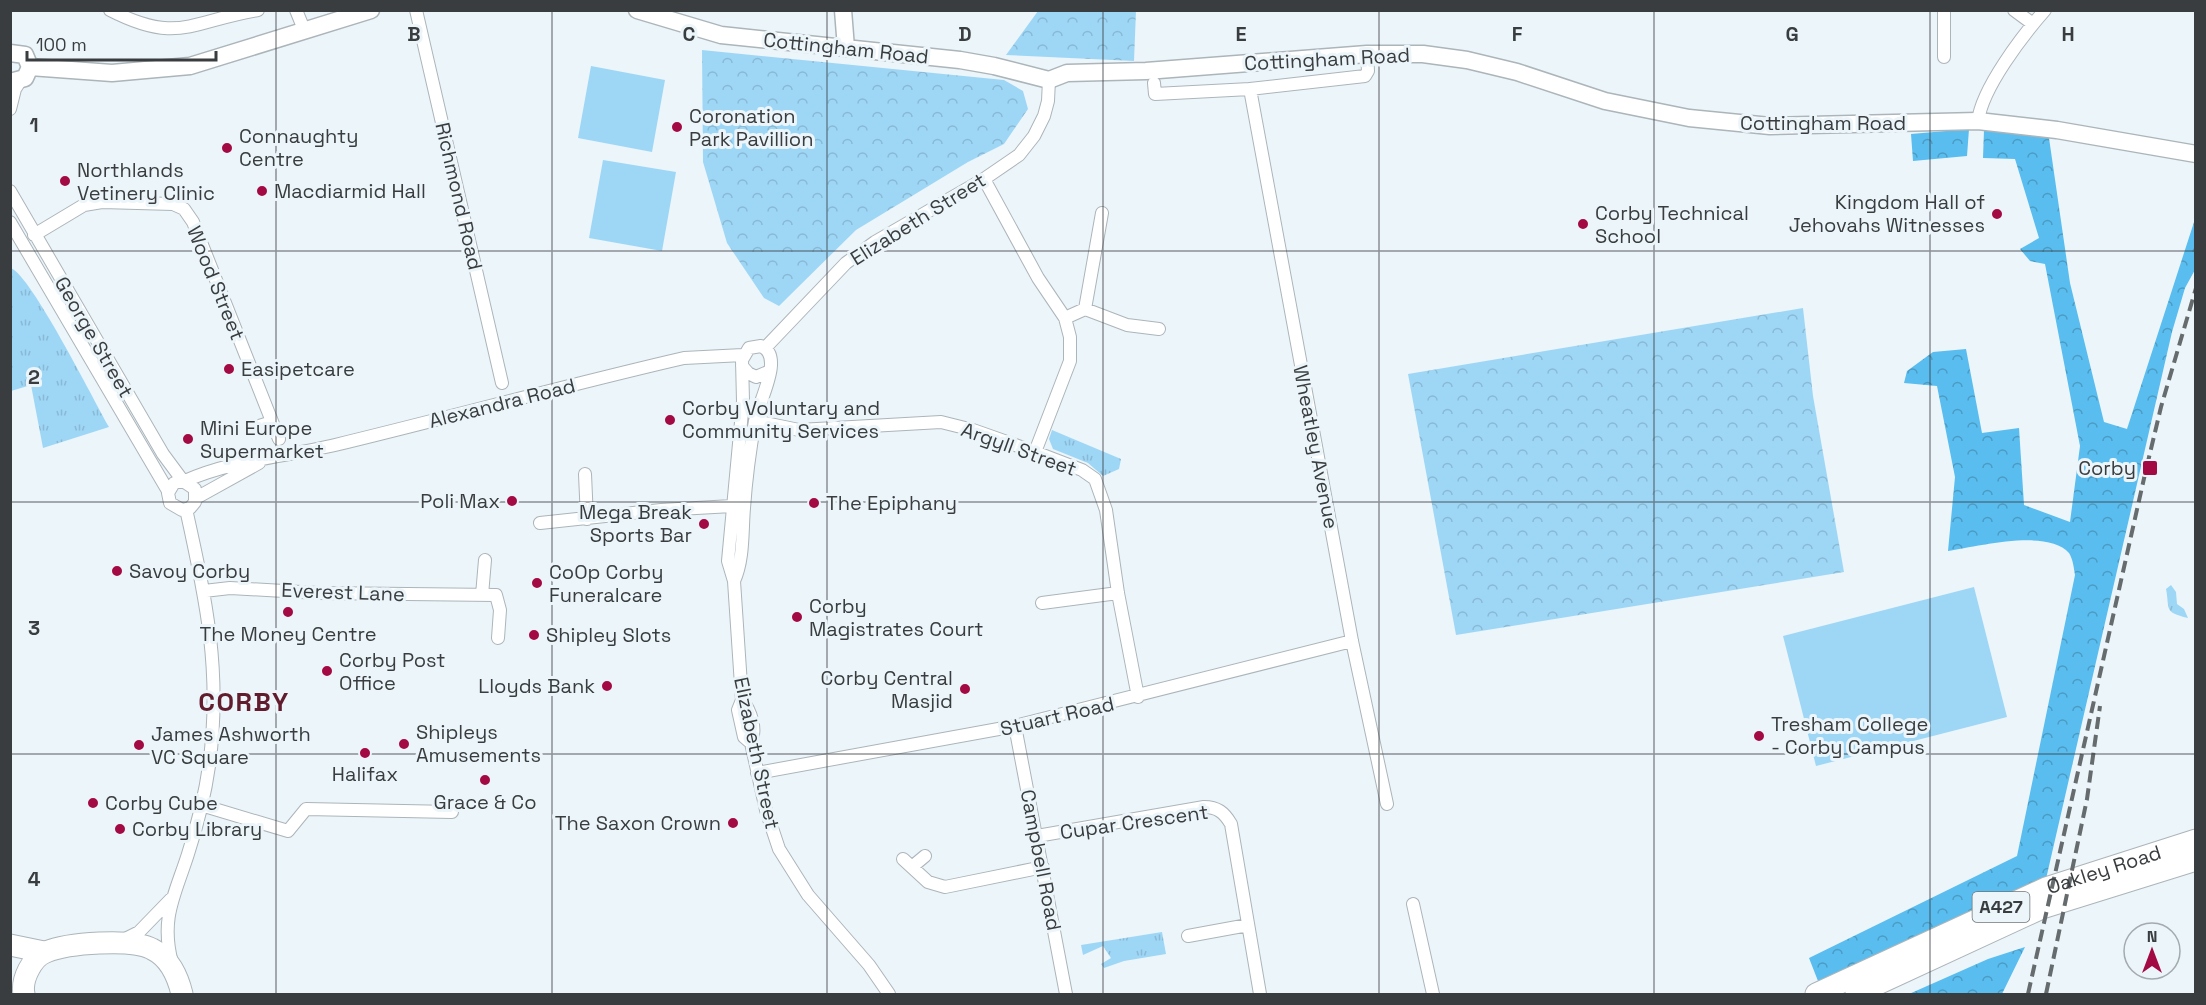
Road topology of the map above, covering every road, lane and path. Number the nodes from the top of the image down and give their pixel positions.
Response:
1 (110, 10) edge
2 (296, 10) edge
3 (371, 10) edge
4 (416, 10) edge
5 (637, 10) edge
6 (843, 10) edge
7 (2014, 10) edge
8 (2045, 10) edge
9 (254, 11) edge
10 (1942, 11) edge
11 (2033, 24) junction
12 (305, 32) junction
13 (846, 48) junction
14 (11, 52) edge
15 (1367, 54) junction
16 (1944, 57) dead end
17 (20, 77) edge
18 (1049, 80) junction
19 (1154, 83) dead end
20 (1250, 89) junction
21 (10, 109) edge
22 (1978, 121) junction
23 (2196, 154) edge
24 (984, 179) junction
25 (10, 191) edge
26 (1102, 213) dead end
27 (10, 222) edge
28 (34, 235) junction
29 (1085, 309) junction
30 (1065, 318) junction
31 (1159, 329) dead end
32 (765, 348) junction
33 (742, 360) junction
34 (770, 371) junction
35 (502, 382) dead end
36 (755, 420) junction
37 (272, 422) junction
38 (256, 428) dead end
39 (279, 439) dead end
40 (1035, 452) junction
41 (262, 461) junction
42 (585, 474) dead end
43 (184, 481) junction
44 (168, 491) junction
45 (196, 498) junction
46 (732, 506) junction
47 (186, 509) junction
48 (588, 519) junction
49 (540, 523) dead end
50 (485, 560) dead end
51 (734, 581) junction
52 (204, 591) junction
53 (1118, 593) junction
54 (482, 595) junction
55 (1042, 603) dead end
56 (498, 638) dead end
57 (1352, 640) junction
58 (1138, 697) junction
59 (1015, 726) junction
60 (757, 773) junction
61 (1388, 804) dead end
62 (201, 805) junction
63 (452, 812) dead end
64 (1037, 836) junction
65 (2196, 840) edge
66 (924, 856) dead end
67 (2196, 860) edge
68 (1043, 867) junction
69 (171, 899) junction
70 (1413, 904) dead end
71 (1248, 925) junction
72 (1188, 936) dead end
73 (116, 942) junction
74 (10, 945) edge
75 (44, 952) junction
76 (10, 972) edge
77 (181, 987) edge
78 (24, 992) edge
79 (889, 994) edge
80 (1066, 994) edge
81 (1260, 994) edge
82 (1433, 994) edge
83 (1815, 994) edge
84 (1856, 994) edge

1 - 9 street
2 - 12 street
3 - 12 street
4 - 35 street, Richmond Road
5 - 13 street, Cottingham Road
6 - 13 street
7 - 11 street
8 - 11 street
10 - 16 street
11 - 22 street
12 - 17 street
13 - 18 street, Cottingham Road
14 - 17 street
15 - 18 street, Cottingham Road
15 - 20 street
15 - 22 street, Cottingham Road
17 - 21 street
18 - 24 street, Elizabeth Street
19 - 20 street
20 - 57 street, Wheatley Avenue
22 - 23 street, Cottingham Road
24 - 30 street
24 - 32 street, Elizabeth Street
25 - 28 street, George Street
26 - 29 street
27 - 44 street, George Street
28 - 37 street, Wood Street
28 - 43 street, George Street
29 - 30 street
29 - 31 street
30 - 40 street
32 - 33 street
32 - 34 street
33 - 34 street
33 - 41 street, Alexandra Road
33 - 46 street, Elizabeth Street
34 - 36 street, Elizabeth Street
36 - 40 street, Argyll Street
36 - 51 street, Elizabeth Street
37 - 38 street
37 - 39 street, Wood Street
40 - 53 street, Argyll Street
41 - 43 street, Alexandra Road
41 - 45 street, Alexandra Road
42 - 48 street
43 - 44 street
43 - 45 street, George Street
44 - 47 street, George Street
45 - 47 street
46 - 48 street
46 - 51 street, Elizabeth Street
47 - 52 street
48 - 49 street
50 - 54 street
51 - 60 street, Elizabeth Street
52 - 54 street, Everest Lane
52 - 62 street
53 - 55 street
53 - 58 street, Argyll Street
54 - 56 street
57 - 58 street, Stuart Road
57 - 61 street, Wheatley Avenue
58 - 59 street, Stuart Road
59 - 60 street, Stuart Road
59 - 64 street, Campbell Road
60 - 79 street, Elizabeth Street
62 - 63 street
62 - 69 street
64 - 68 street, Campbell Road
64 - 71 street, Cupar Crescent
65 - 83 highway, Oakley Road / A427
66 - 68 street
67 - 84 highway, Oakley Road / A427
68 - 80 street, Campbell Road
69 - 73 street
69 - 77 street
70 - 82 street
71 - 72 street
71 - 81 street, Cupar Crescent
73 - 75 highway
73 - 77 highway
74 - 75 highway
75 - 78 highway
76 - 78 highway

